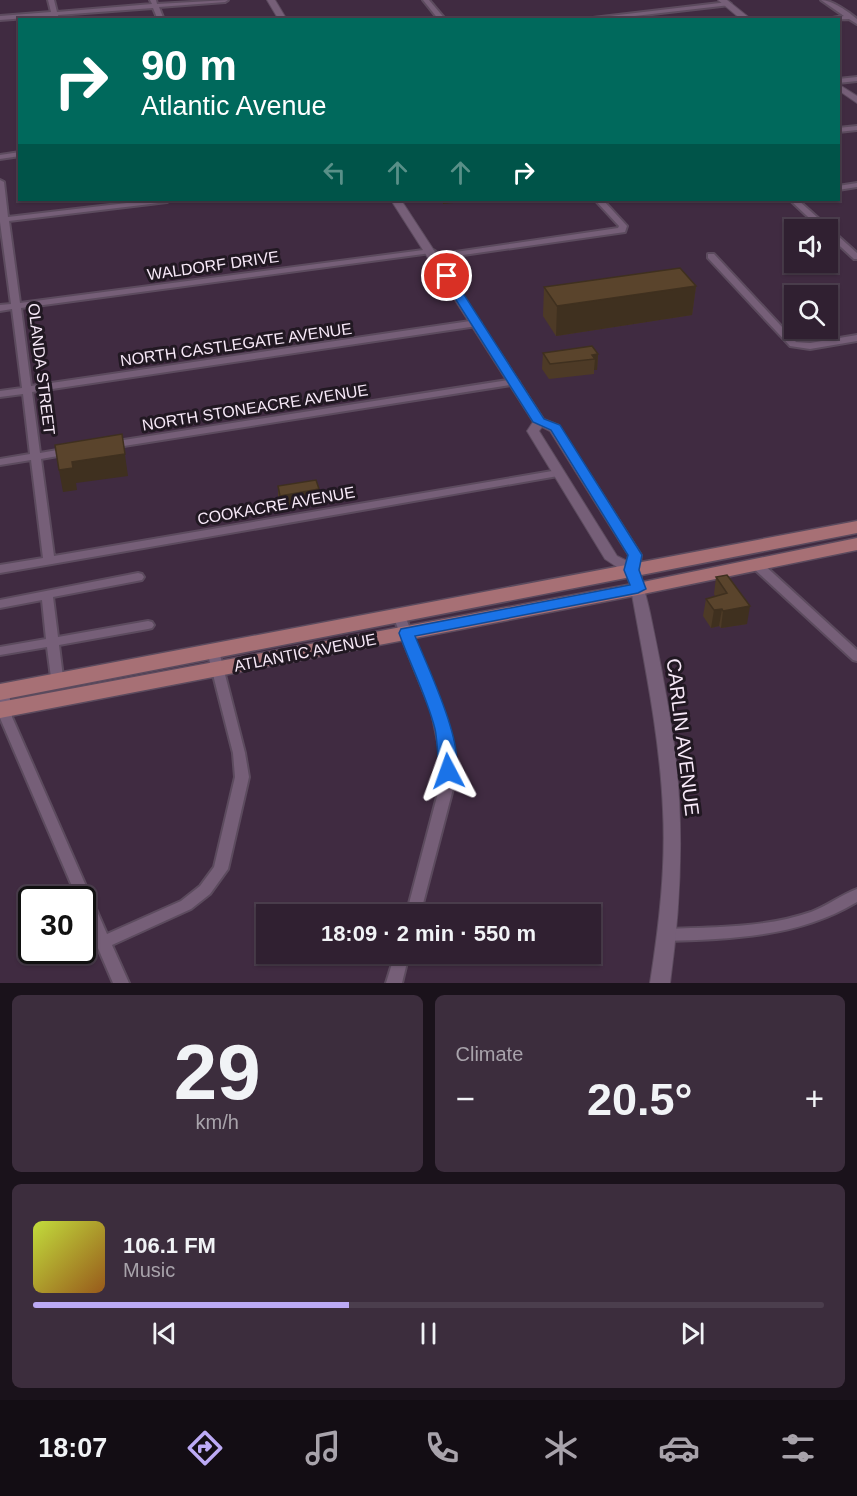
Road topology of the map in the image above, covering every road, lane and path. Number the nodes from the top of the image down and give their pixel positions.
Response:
1 (51, 0) edge
2 (225, 0) edge
3 (271, 0) edge
4 (426, 0) edge
5 (824, 0) edge
6 (725, 2) edge
7 (154, 3) edge
8 (857, 16) edge
9 (55, 17) edge
10 (849, 17) junction
11 (0, 18) edge
12 (160, 18) edge
13 (282, 18) edge
14 (441, 18) edge
15 (595, 18) edge
16 (745, 18) edge
17 (840, 18) edge
18 (857, 22) edge
19 (857, 79) edge
20 (840, 81) edge
21 (840, 87) edge
22 (857, 100) edge
23 (857, 128) edge
24 (840, 130) edge
25 (18, 154) edge
26 (0, 157) edge
27 (0, 182) edge
28 (857, 185) edge
29 (840, 188) edge
30 (159, 201) edge
31 (397, 201) edge
32 (600, 201) edge
33 (795, 201) edge
34 (815, 219) edge
35 (2, 220) edge
36 (838, 239) edge
37 (855, 253) edge
38 (433, 254) junction
39 (711, 256) dead end
40 (16, 306) junction
41 (0, 308) edge
42 (477, 323) junction
43 (857, 338) edge
44 (514, 382) junction
45 (27, 390) junction
46 (0, 394) edge
47 (539, 422) junction
48 (105, 446) edge
49 (82, 449) edge
50 (35, 457) junction
51 (0, 462) edge
52 (558, 473) junction
53 (857, 527) edge
54 (857, 544) edge
55 (49, 561) junction
56 (758, 565) junction
57 (0, 569) edge
58 (138, 577) dead end
59 (635, 579) junction
60 (47, 596) junction
61 (0, 604) edge
62 (403, 624) junction
63 (147, 625) dead end
64 (52, 641) junction
65 (0, 651) edge
66 (857, 657) edge
67 (215, 660) junction
68 (59, 689) junction
69 (2, 700) edge
70 (857, 895) edge
71 (416, 904) edge
72 (667, 935) junction
73 (103, 942) junction
74 (399, 964) edge
75 (121, 983) edge
76 (394, 983) edge
77 (660, 983) edge

1 - 9 street
2 - 7 street
3 - 13 street
4 - 14 street
5 - 10 street
6 - 15 street
6 - 16 street
7 - 9 street
7 - 12 street
8 - 10 street
9 - 11 street
10 - 17 street
10 - 18 street
19 - 20 street
21 - 22 street
23 - 24 street
25 - 26 street
27 - 35 street, OLANDA STREET
28 - 29 street
30 - 35 street
31 - 38 street, CARLIN AVENUE
32 - 38 street, WALDORF DRIVE
33 - 34 street
35 - 40 street, OLANDA STREET
36 - 37 street
38 - 40 street, WALDORF DRIVE
38 - 42 street, CARLIN AVENUE
39 - 43 street
40 - 41 street, WALDORF DRIVE
40 - 45 street, OLANDA STREET
42 - 44 street, CARLIN AVENUE
42 - 45 street, NORTH CASTLEGATE AVENUE
44 - 47 street, CARLIN AVENUE
44 - 48 street, NORTH STONEACRE AVENUE
45 - 46 street, NORTH CASTLEGATE AVENUE
45 - 50 street, OLANDA STREET
47 - 52 street, CARLIN AVENUE
47 - 59 street, CARLIN AVENUE
49 - 50 street
50 - 51 street
50 - 55 street, OLANDA STREET
52 - 55 street, COOKACRE AVENUE
52 - 59 street, CARLIN AVENUE
53 - 59 main road, ATLANTIC AVENUE
54 - 56 main road, ATLANTIC AVENUE
55 - 57 street, COOKACRE AVENUE
56 - 59 main road, ATLANTIC AVENUE
56 - 66 street
58 - 60 street
59 - 62 main road, ATLANTIC AVENUE
59 - 72 street, CARLIN AVENUE
60 - 61 street
60 - 64 street
62 - 67 main road, ATLANTIC AVENUE
62 - 71 street
63 - 64 street
64 - 65 street
64 - 68 street
67 - 68 main road, ATLANTIC AVENUE
67 - 73 street
68 - 69 main road, ATLANTIC AVENUE
69 - 73 street
70 - 72 street
72 - 77 street, CARLIN AVENUE
73 - 75 street
74 - 76 street

